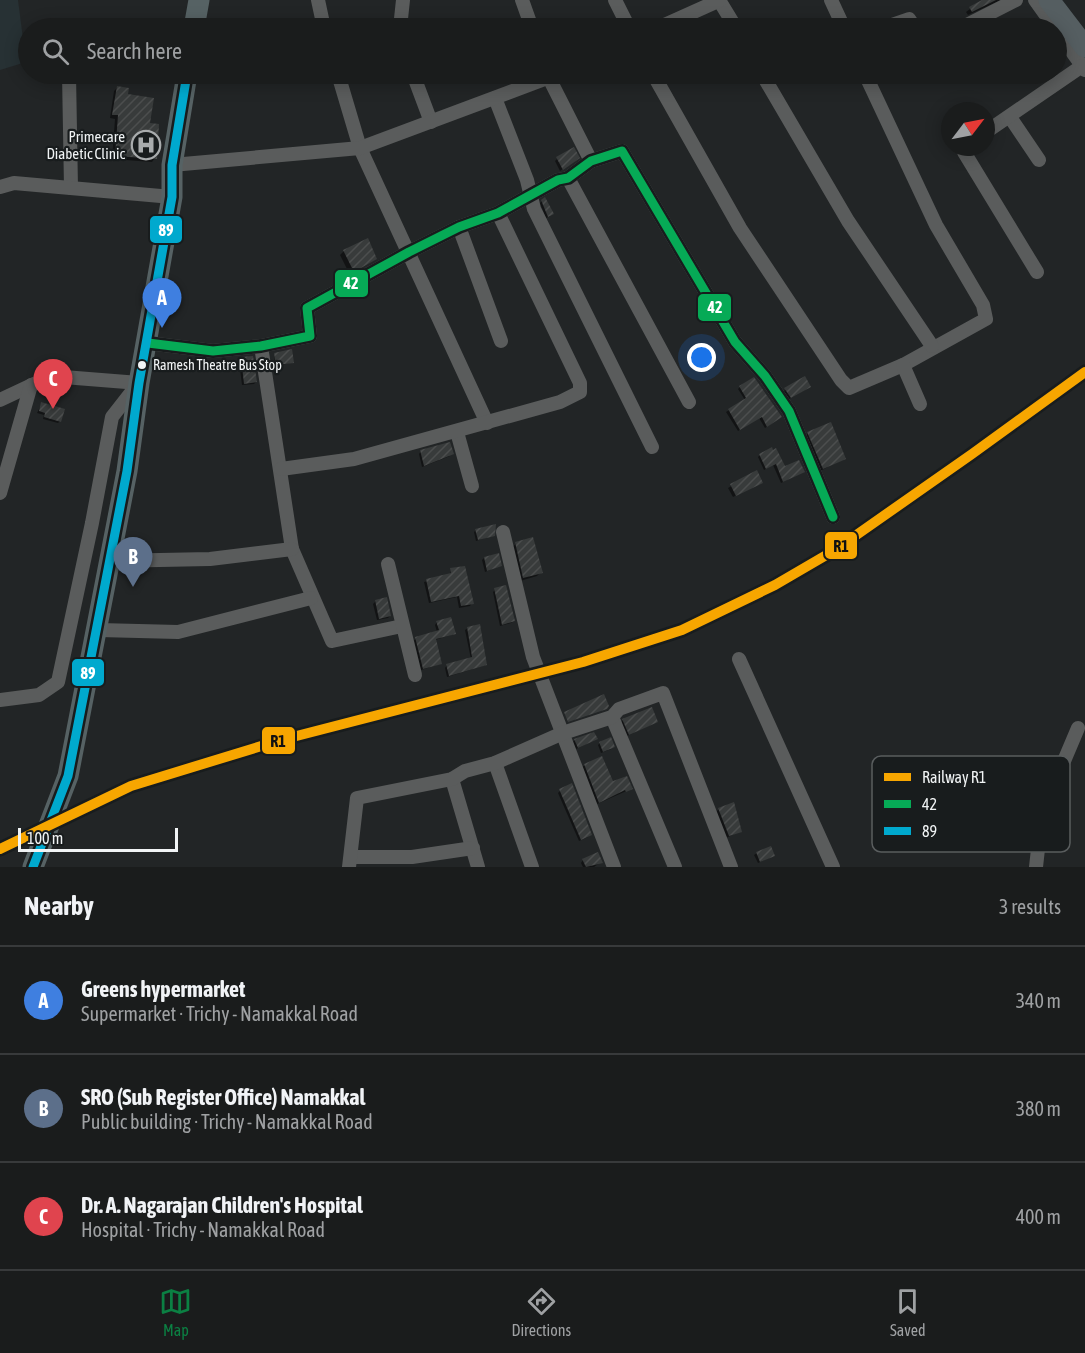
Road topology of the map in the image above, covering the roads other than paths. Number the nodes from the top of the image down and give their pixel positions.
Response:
1 (199, 0) edge
2 (212, 0) edge
3 (318, 0) edge
4 (403, 0) edge
5 (522, 0) edge
6 (615, 0) edge
7 (720, 0) edge
8 (831, 0) edge
9 (1016, 0) edge
10 (1035, 0) edge
11 (1049, 0) edge
12 (196, 18) edge
13 (209, 18) edge
14 (322, 18) edge
15 (401, 18) edge
16 (528, 18) edge
17 (624, 18) edge
18 (680, 18) edge
19 (730, 18) edge
20 (839, 18) edge
21 (981, 18) edge
22 (1051, 18) edge
23 (1060, 18) edge
24 (1067, 29) edge
25 (1067, 37) edge
26 (1082, 54) edge
27 (1067, 67) edge
28 (69, 84) edge
29 (186, 84) edge
30 (198, 84) edge
31 (341, 84) edge
32 (417, 84) edge
33 (529, 84) edge
34 (555, 84) edge
35 (659, 84) edge
36 (768, 84) edge
37 (870, 84) edge
38 (1048, 84) edge
39 (495, 98) junction
40 (1010, 117) junction
41 (431, 122) junction
42 (995, 126) edge
43 (360, 148) junction
44 (966, 156) edge
45 (1040, 160) dead end
46 (591, 161) junction
47 (179, 164) junction
48 (568, 178) junction
49 (0, 187) edge
50 (71, 188) junction
51 (530, 193) junction
52 (172, 197) junction
53 (498, 213) junction
54 (459, 227) junction
55 (409, 252) junction
56 (1037, 272) dead end
57 (501, 341) dead end
58 (148, 343) junction
59 (261, 346) junction
60 (932, 346) junction
61 (903, 365) junction
62 (139, 383) junction
63 (31, 385) junction
64 (0, 400) edge
65 (689, 402) dead end
66 (920, 404) dead end
67 (487, 423) junction
68 (458, 432) junction
69 (652, 447) dead end
70 (281, 469) junction
71 (472, 486) dead end
72 (0, 493) edge
73 (833, 517) dead end
74 (503, 532) dead end
75 (292, 549) junction
76 (110, 561) junction
77 (388, 564) dead end
78 (311, 598) junction
79 (402, 626) junction
80 (99, 630) junction
81 (739, 659) dead end
82 (415, 675) dead end
83 (0, 700) edge
84 (612, 717) junction
85 (1078, 728) dead end
86 (563, 733) junction
87 (1066, 756) edge
88 (495, 763) junction
89 (452, 779) junction
90 (472, 848) junction
91 (1038, 852) edge
92 (351, 862) edge
93 (33, 867) edge
94 (478, 867) edge
95 (532, 867) edge
96 (614, 867) edge
97 (675, 867) edge
98 (731, 867) edge
99 (833, 867) edge
100 (1036, 867) edge

1 - 12 highway
2 - 13 highway
3 - 14 street
4 - 15 street
5 - 16 street
6 - 17 street
7 - 18 street
7 - 19 street
8 - 20 street
9 - 21 street
10 - 22 street
11 - 23 main road
24 - 26 main road
25 - 26 street
26 - 27 street
28 - 50 street
29 - 47 highway
30 - 47 highway
31 - 43 street
32 - 41 street
33 - 39 street
34 - 46 street
35 - 61 street
36 - 60 street
37 - 60 street
38 - 40 street
39 - 41 street
39 - 51 street
40 - 42 street
40 - 45 street
41 - 43 street
43 - 47 street
43 - 55 street
44 - 56 street
46 - 48 street
46 - 73 street
47 - 52 highway
48 - 51 street
48 - 65 street
49 - 50 street
50 - 52 street
51 - 53 street
51 - 69 street
52 - 58 highway
53 - 54 street
53 - 67 street
54 - 55 street
54 - 57 street
55 - 59 street
55 - 67 street
58 - 59 street
58 - 62 highway
59 - 70 street
60 - 61 street
61 - 66 street
62 - 63 street
62 - 76 highway
62 - 83 street
63 - 64 street
63 - 72 street
67 - 68 street
68 - 70 street
68 - 71 street
70 - 75 street
74 - 86 street
75 - 76 street
75 - 78 street
76 - 80 highway
77 - 79 street
78 - 79 street
78 - 80 street
79 - 82 street
80 - 93 highway
81 - 99 street
84 - 86 street
84 - 97 street
84 - 98 street
85 - 87 street
86 - 88 street
86 - 96 street
88 - 89 street
88 - 95 street
89 - 90 street
89 - 92 street
90 - 92 street
90 - 94 street
91 - 100 street

